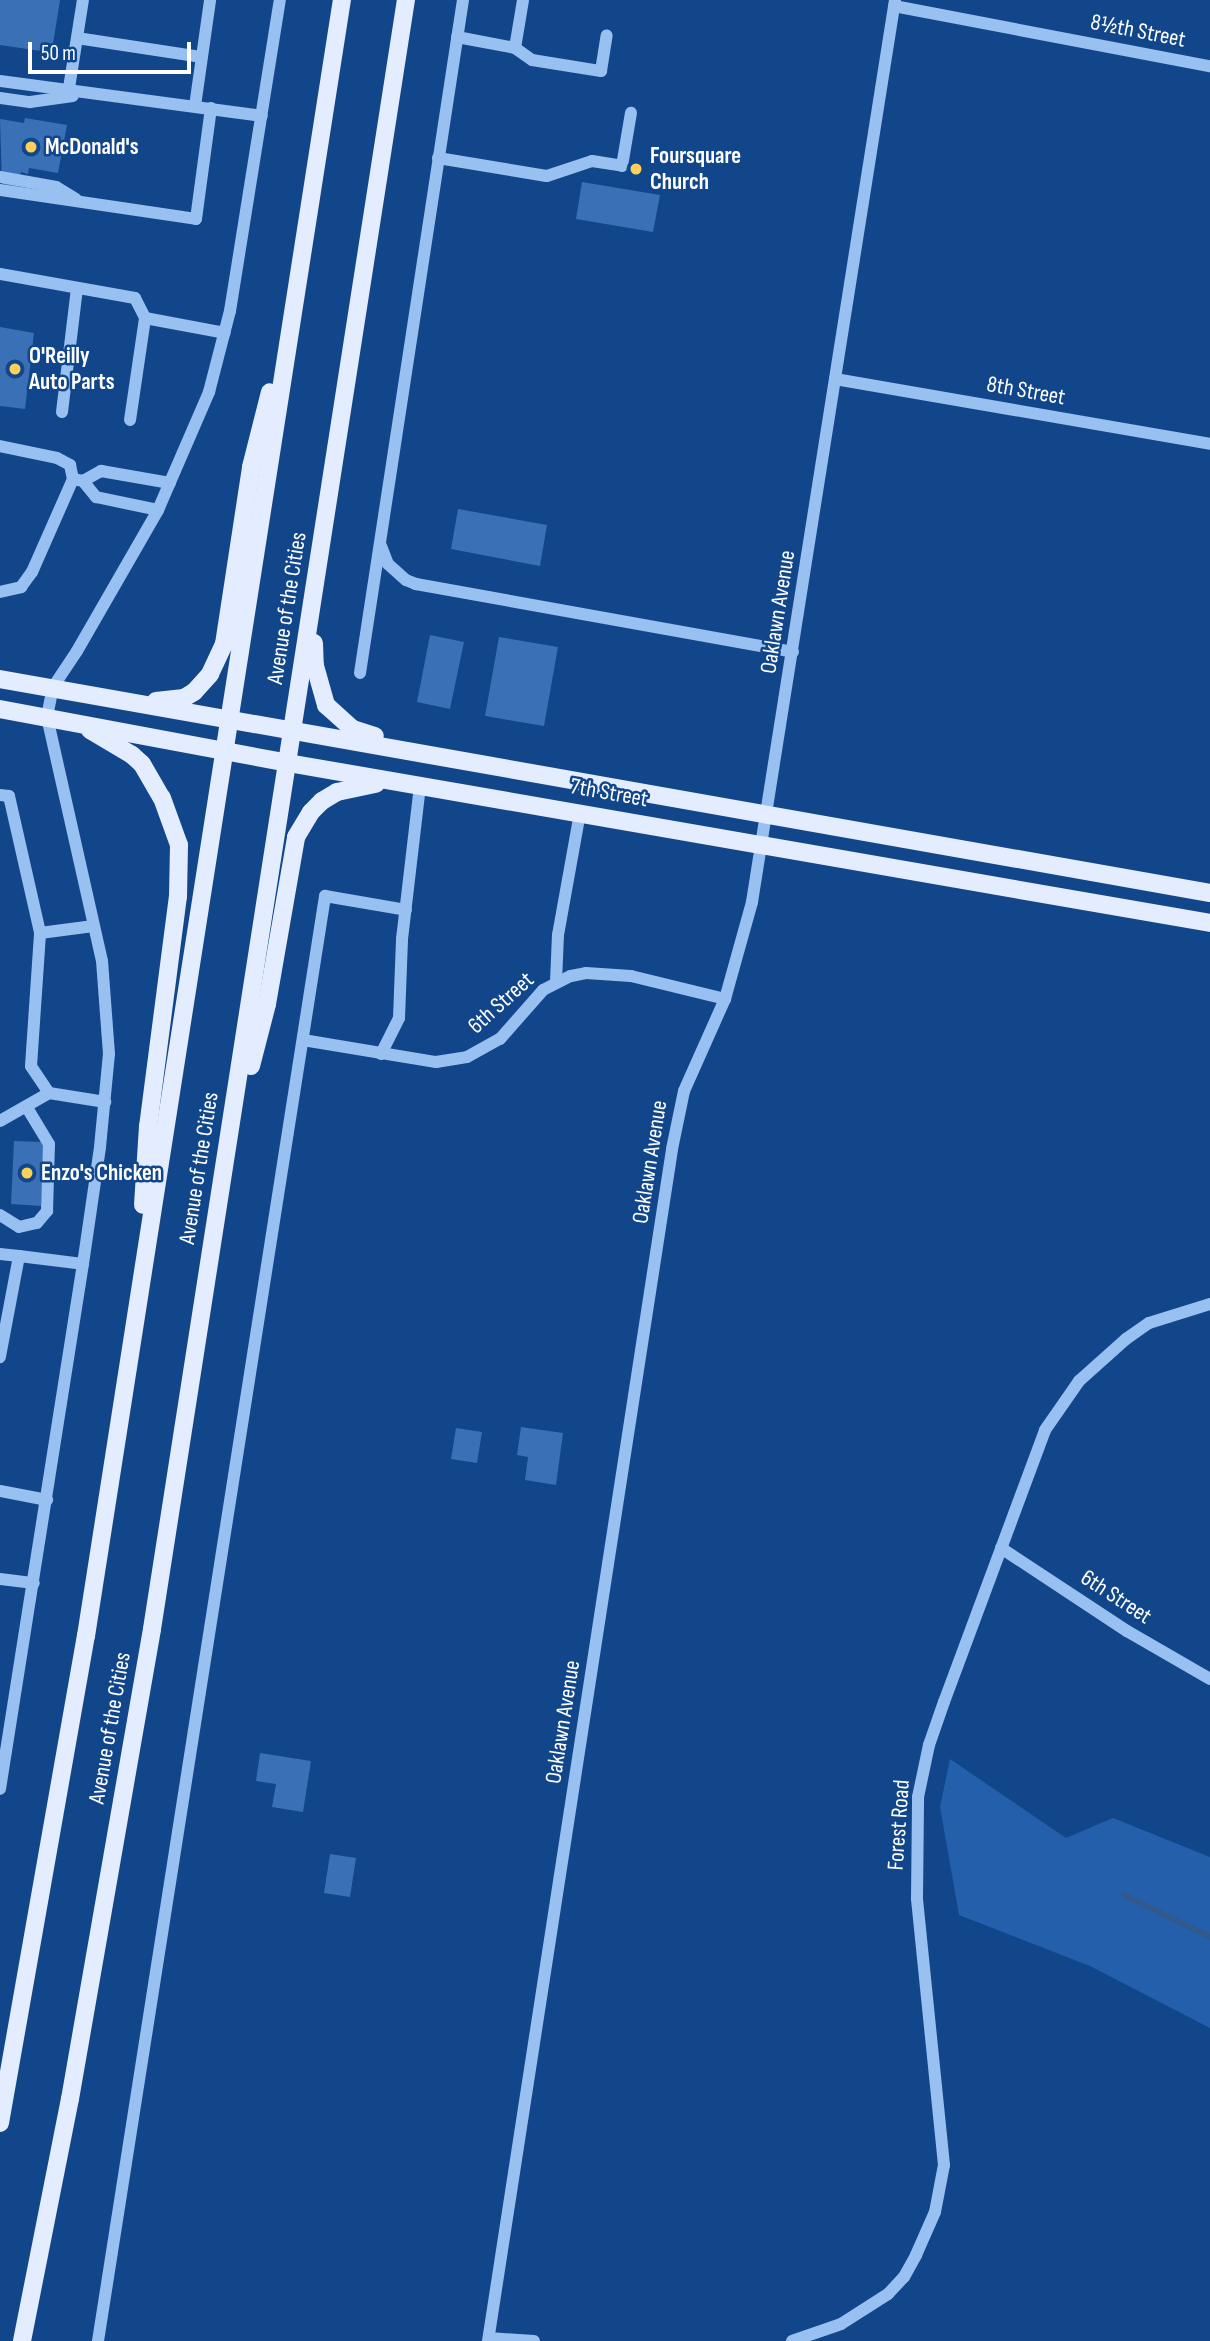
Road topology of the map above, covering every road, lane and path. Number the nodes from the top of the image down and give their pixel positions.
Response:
1 (83, 0) edge
2 (210, 0) edge
3 (280, 0) edge
4 (342, 0) edge
5 (406, 0) edge
6 (463, 0) edge
7 (523, 0) edge
8 (894, 3) edge
9 (607, 34) dead end
10 (457, 37) junction
11 (77, 38) junction
12 (514, 48) junction
13 (201, 57) junction
14 (1210, 66) edge
15 (0, 81) edge
16 (69, 88) junction
17 (97, 92) junction
18 (0, 98) edge
19 (195, 106) junction
20 (211, 108) junction
21 (631, 113) dead end
22 (262, 116) junction
23 (438, 158) junction
24 (0, 177) edge
25 (0, 190) edge
26 (82, 203) junction
27 (0, 274) edge
28 (78, 288) junction
29 (295, 297) junction
30 (145, 318) junction
31 (225, 333) junction
32 (835, 379) junction
33 (62, 412) dead end
34 (130, 420) dead end
35 (1210, 444) edge
36 (0, 446) edge
37 (78, 480) junction
38 (170, 483) junction
39 (158, 510) junction
40 (381, 539) junction
41 (0, 592) edge
42 (313, 604) junction
43 (793, 652) junction
44 (360, 673) dead end
45 (0, 679) edge
46 (53, 687) junction
47 (134, 703) junction
48 (0, 709) edge
49 (47, 717) junction
50 (230, 719) junction
51 (75, 721) junction
52 (292, 731) junction
53 (226, 752) junction
54 (456, 759) junction
55 (288, 763) junction
56 (395, 781) junction
57 (420, 786) junction
58 (0, 795) edge
59 (580, 813) junction
60 (766, 814) junction
61 (763, 845) junction
62 (1210, 893) edge
63 (406, 910) junction
64 (1210, 923) edge
65 (94, 926) junction
66 (40, 933) junction
67 (556, 982) junction
68 (725, 999) junction
69 (303, 1040) junction
70 (381, 1054) junction
71 (49, 1093) junction
72 (105, 1102) junction
73 (26, 1106) junction
74 (0, 1121) edge
75 (226, 1157) junction
76 (0, 1215) edge
77 (0, 1254) edge
78 (19, 1256) junction
79 (83, 1264) junction
80 (1210, 1304) edge
81 (135, 1321) junction
82 (0, 1357) edge
83 (0, 1491) edge
84 (47, 1500) junction
85 (1001, 1548) junction
86 (0, 1579) edge
87 (34, 1583) junction
88 (1210, 1679) edge
89 (4, 1744) edge
90 (0, 1789) edge
91 (0, 2123) edge
92 (488, 2340) edge
93 (22, 2341) edge
94 (98, 2341) edge
95 (534, 2341) edge
96 (792, 2341) edge

1 - 11 street
2 - 13 street
3 - 22 street
4 - 29 main road, Avenue of the Cities
5 - 42 main road, Avenue of the Cities
6 - 10 street
7 - 12 street
8 - 14 street, 8½th Street
8 - 32 street, Oaklawn Avenue
9 - 12 street
10 - 12 street
10 - 23 street
11 - 13 street
11 - 16 street
13 - 19 street
15 - 16 street
16 - 17 street
17 - 18 street
17 - 19 street
19 - 20 street
20 - 22 street
20 - 26 street
21 - 23 street
22 - 31 street
23 - 40 street
24 - 26 street
25 - 26 street
27 - 28 street
28 - 30 street
28 - 33 street
29 - 47 main road
29 - 50 main road, Avenue of the Cities
30 - 31 street
30 - 34 street
31 - 38 street
32 - 35 street, 8th Street
32 - 43 street, Oaklawn Avenue
36 - 37 street
37 - 38 street
37 - 39 street
37 - 41 street
38 - 39 street
39 - 46 street
40 - 43 street
40 - 44 street
42 - 52 main road, Avenue of the Cities
42 - 54 main road
43 - 60 street, Oaklawn Avenue
45 - 46 main road, 7th Street
46 - 47 main road, 7th Street
46 - 49 street
47 - 50 main road, 7th Street
48 - 49 main road, 7th Street
49 - 51 main road, 7th Street
49 - 65 street
50 - 52 main road, 7th Street
50 - 53 main road, Avenue of the Cities
51 - 53 main road, 7th Street
51 - 81 main road
52 - 54 main road, 7th Street
52 - 55 main road, Avenue of the Cities
53 - 55 main road, 7th Street
53 - 81 main road, Avenue of the Cities
54 - 60 main road, 7th Street
55 - 56 main road, 7th Street
55 - 75 main road, Avenue of the Cities
56 - 57 main road, 7th Street
56 - 75 main road
57 - 59 main road, 7th Street
57 - 63 street
58 - 66 street
59 - 61 main road, 7th Street
59 - 67 street
60 - 61 street, Oaklawn Avenue
60 - 62 main road, 7th Street
61 - 64 main road, 7th Street
61 - 68 street, Oaklawn Avenue
63 - 69 street
63 - 70 street
65 - 66 street
65 - 72 street
66 - 71 street
67 - 68 street, 6th Street
67 - 70 street, 6th Street
68 - 92 street, Oaklawn Avenue
69 - 70 street, 6th Street
69 - 94 street
71 - 72 street
71 - 73 street
72 - 79 street
73 - 74 street
73 - 76 street
75 - 93 main road, Avenue of the Cities
77 - 78 street
78 - 79 street
78 - 82 street
79 - 84 street
80 - 85 street, Forest Road
81 - 91 main road, Avenue of the Cities
83 - 84 street
84 - 87 street
85 - 88 street, 6th Street
85 - 96 street, Forest Road
86 - 87 street
87 - 89 street
89 - 90 street
92 - 95 street

